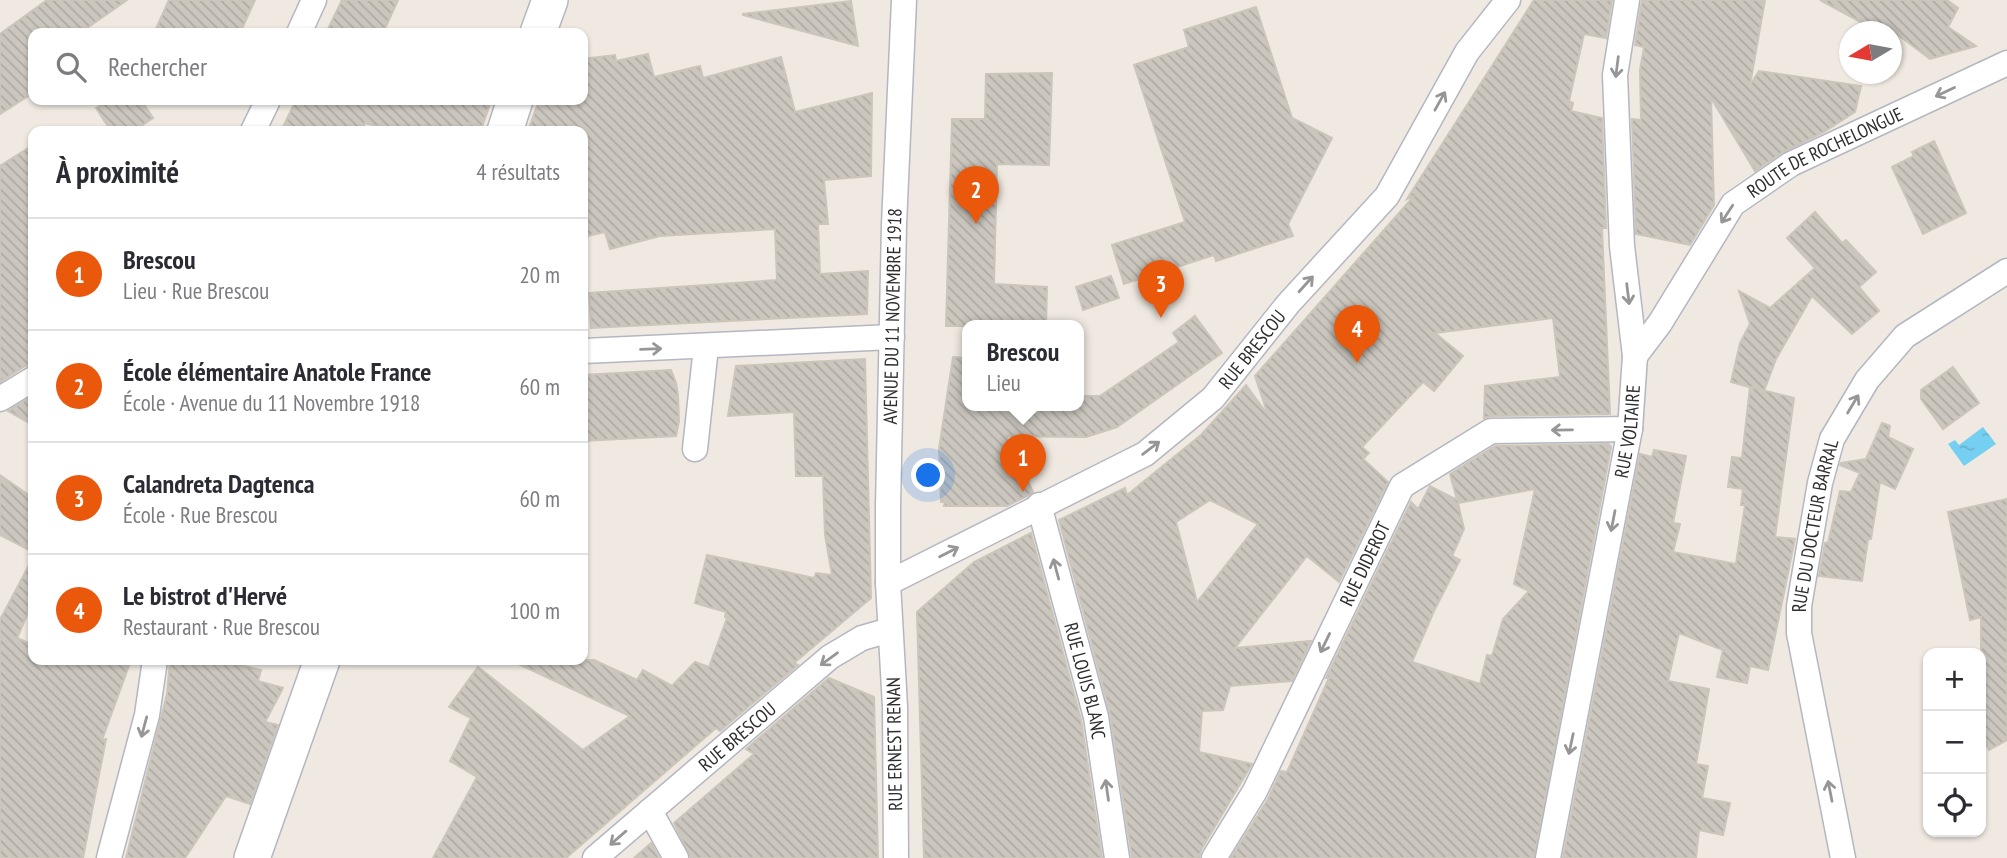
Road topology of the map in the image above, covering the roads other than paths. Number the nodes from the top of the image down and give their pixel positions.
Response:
1 (314, 0) edge
2 (550, 0) edge
3 (904, 0) edge
4 (1508, 0) edge
5 (1627, 0) edge
6 (301, 28) edge
7 (540, 28) edge
8 (2007, 63) edge
9 (266, 105) edge
10 (513, 105) edge
11 (255, 126) edge
12 (507, 126) edge
13 (2007, 271) edge
14 (892, 337) junction
15 (706, 347) junction
16 (588, 351) edge
17 (1635, 356) junction
18 (28, 382) edge
19 (0, 399) edge
20 (1630, 429) junction
21 (695, 449) dead end
22 (1040, 505) junction
23 (888, 583) junction
24 (890, 630) junction
25 (154, 665) edge
26 (319, 665) edge
27 (650, 811) junction
28 (109, 858) edge
29 (252, 858) edge
30 (595, 858) edge
31 (676, 858) edge
32 (896, 858) edge
33 (1117, 858) edge
34 (1214, 858) edge
35 (1548, 858) edge
36 (1843, 858) edge

1 - 6 street
2 - 7 main road
3 - 14 street, AVENUE DU 11 NOVEMBRE 1918
22 -> 4 street, RUE BRESCOU
5 -> 17 street, RUE VOLTAIRE
8 -> 17 street, ROUTE DE ROCHELONGUE
9 - 11 street
10 - 12 main road
36 -> 13 street, RUE DU DOCTEUR BARRAL
14 - 15 street
14 - 23 street, AVENUE DU 11 NOVEMBRE 1918
16 -> 15 street
15 - 21 street
17 - 20 street, RUE VOLTAIRE
18 - 19 street
20 -> 34 street, RUE DIDEROT
20 -> 35 street, RUE VOLTAIRE
23 -> 22 street, RUE BRESCOU
33 -> 22 street, RUE LOUIS BLANC
23 - 24 street, AVENUE DU 11 NOVEMBRE 1918
24 -> 27 street, RUE BRESCOU
24 - 32 street, RUE ERNEST RENAN
25 -> 28 street
26 - 29 main road
27 -> 30 street, RUE BRESCOU
27 - 31 street

